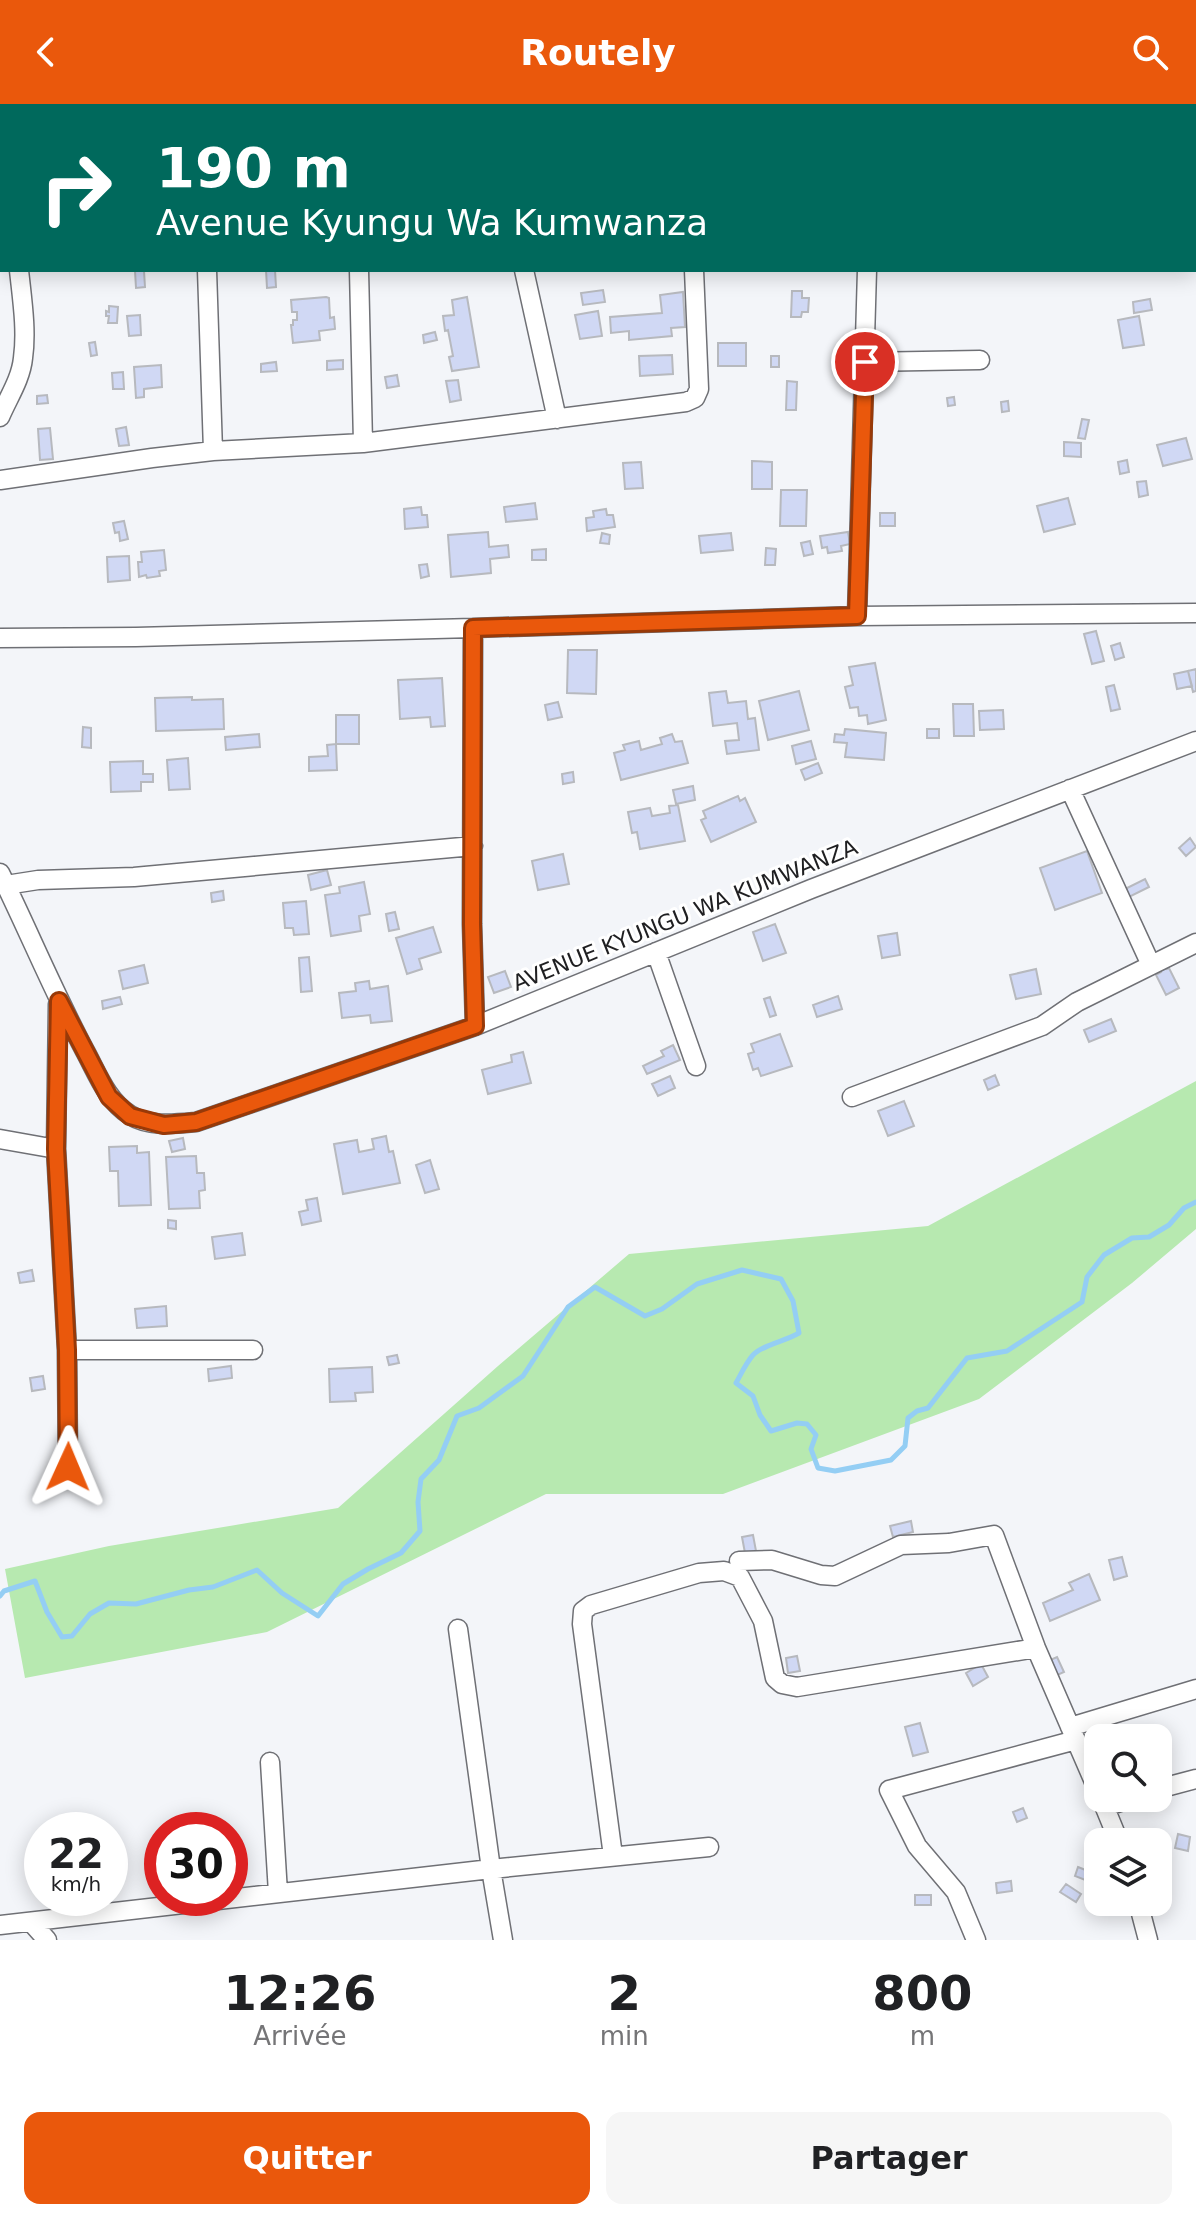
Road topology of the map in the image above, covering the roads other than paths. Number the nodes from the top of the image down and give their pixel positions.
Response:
1 (19, 272) edge
2 (207, 272) edge
3 (359, 272) edge
4 (524, 272) edge
5 (694, 272) edge
6 (867, 272) edge
7 (980, 360) dead end
8 (865, 362) junction
9 (0, 417) edge
10 (557, 419) junction
11 (363, 443) junction
12 (213, 451) junction
13 (0, 473) edge
14 (0, 480) edge
15 (1196, 613) edge
16 (857, 616) junction
17 (473, 628) junction
18 (0, 638) edge
19 (1196, 741) edge
20 (1070, 789) junction
21 (473, 846) junction
22 (3, 879) edge
23 (1196, 943) edge
24 (656, 952) junction
25 (1151, 965) junction
26 (59, 1001) junction
27 (475, 1026) junction
28 (696, 1066) dead end
29 (852, 1097) dead end
30 (0, 1139) edge
31 (56, 1149) junction
32 (67, 1350) junction
33 (253, 1350) dead end
34 (68, 1467) dead end
35 (739, 1561) dead end
36 (458, 1629) dead end
37 (1036, 1648) junction
38 (1196, 1689) edge
39 (1073, 1734) junction
40 (1084, 1760) edge
41 (270, 1762) dead end
42 (1196, 1779) edge
43 (1172, 1785) edge
44 (709, 1847) dead end
45 (613, 1856) junction
46 (491, 1869) junction
47 (278, 1893) junction
48 (1142, 1916) edge
49 (31, 1922) junction
50 (0, 1925) edge
51 (47, 1940) edge
52 (503, 1940) edge
53 (976, 1940) edge
54 (1148, 1940) edge

1 - 9 street
2 - 12 street
3 - 11 street
4 - 10 street
5 - 10 street
6 - 8 street
7 - 8 street
8 - 16 street
10 - 11 street
11 - 12 street
12 - 14 street
13 - 14 street
15 - 16 street
16 - 17 street
17 - 18 street
17 - 21 street
19 - 20 street, AVENUE KYUNGU WA KUMWANZA
20 - 24 street, AVENUE KYUNGU WA KUMWANZA
20 - 25 street
21 - 22 street
21 - 27 street
22 - 26 street, AVENUE KYUNGU WA KUMWANZA
23 - 25 street
24 - 27 street, AVENUE KYUNGU WA KUMWANZA
24 - 28 street
25 - 29 street
26 - 27 street, AVENUE KYUNGU WA KUMWANZA
26 - 31 street
30 - 31 street
31 - 32 street
32 - 33 street
32 - 34 street
35 - 37 street
36 - 46 street
37 - 39 street
37 - 45 street
38 - 39 street
39 - 40 street
39 - 53 street
41 - 47 street
42 - 43 street
44 - 45 street
45 - 46 street
46 - 47 street
46 - 52 street
47 - 49 street
48 - 54 street
49 - 50 street
49 - 51 street

